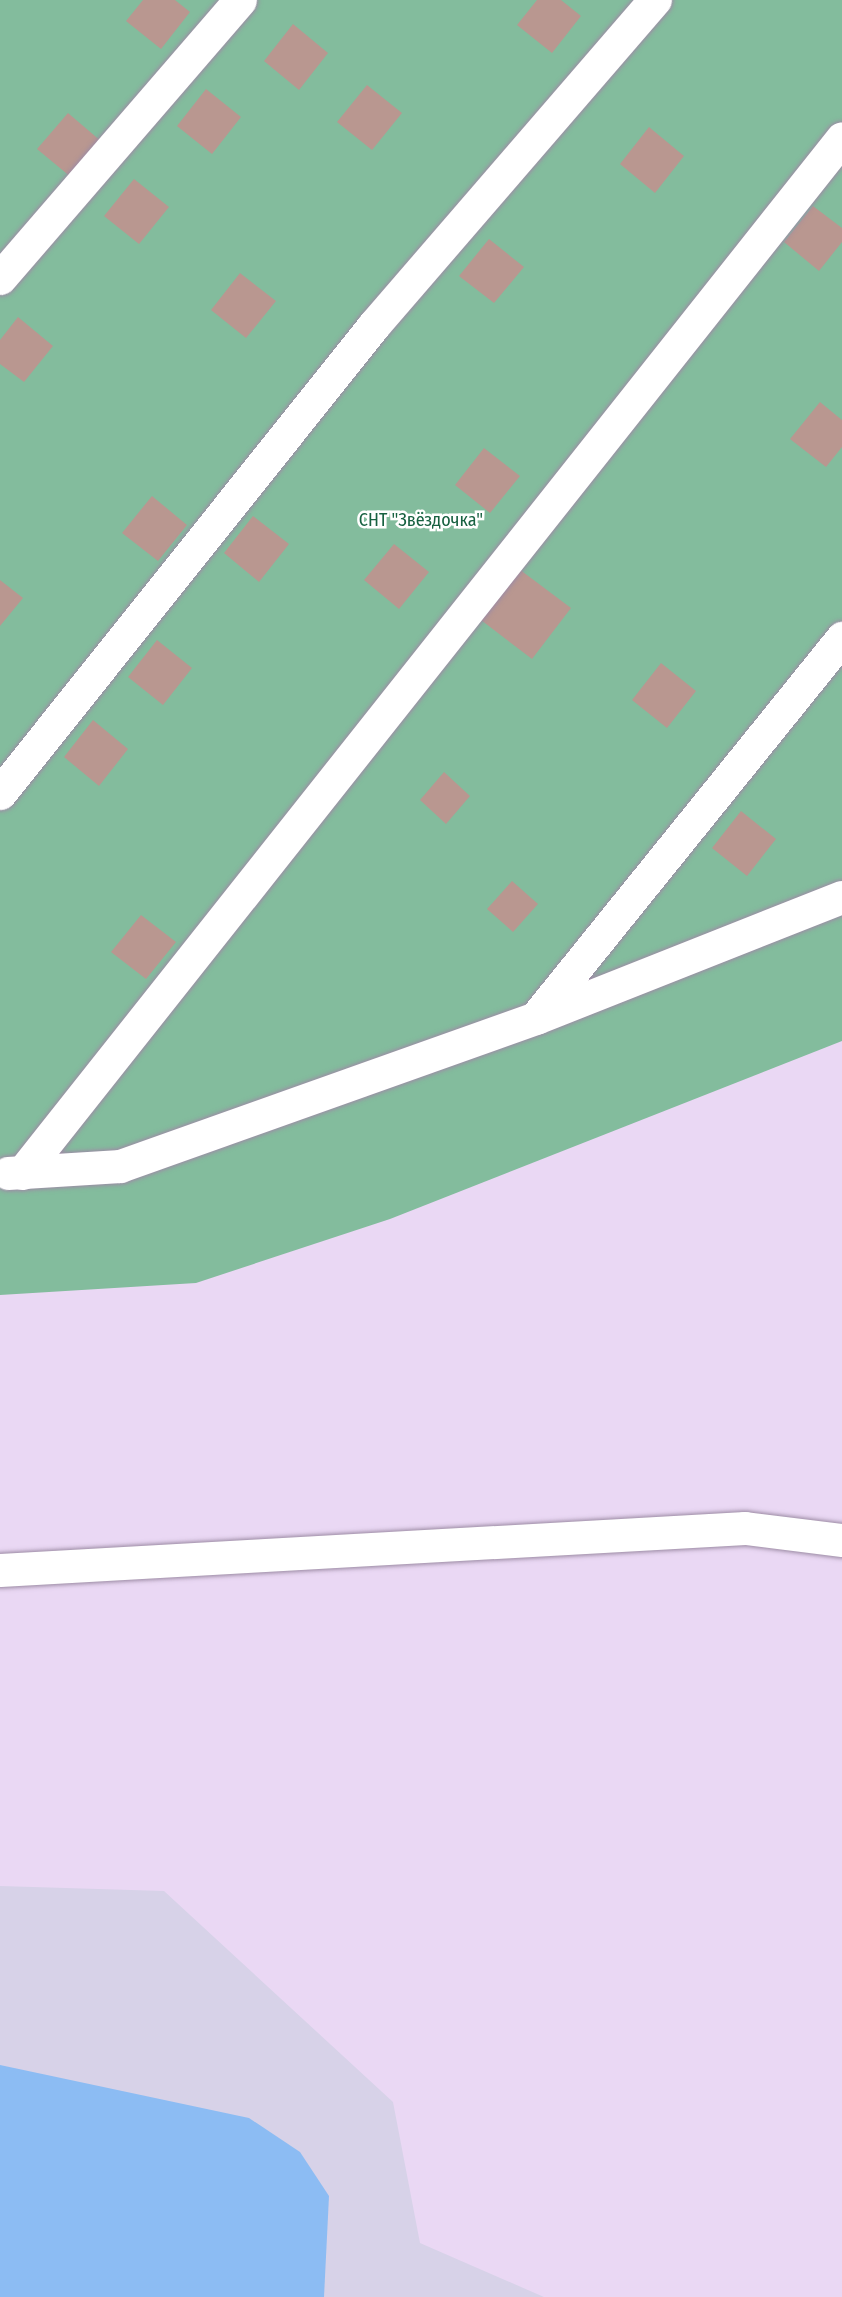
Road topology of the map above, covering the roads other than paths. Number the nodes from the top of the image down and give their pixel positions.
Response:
1 (240, 0) edge
2 (655, 0) edge
3 (842, 138) edge
4 (0, 278) edge
5 (842, 638) edge
6 (0, 793) edge
7 (842, 897) edge
8 (536, 1017) junction
9 (11, 1173) edge
10 (842, 1540) edge
11 (0, 1570) edge

1 - 4 street
2 - 6 street
3 - 9 street
5 - 8 street
7 - 8 street
8 - 9 street
10 - 11 street

